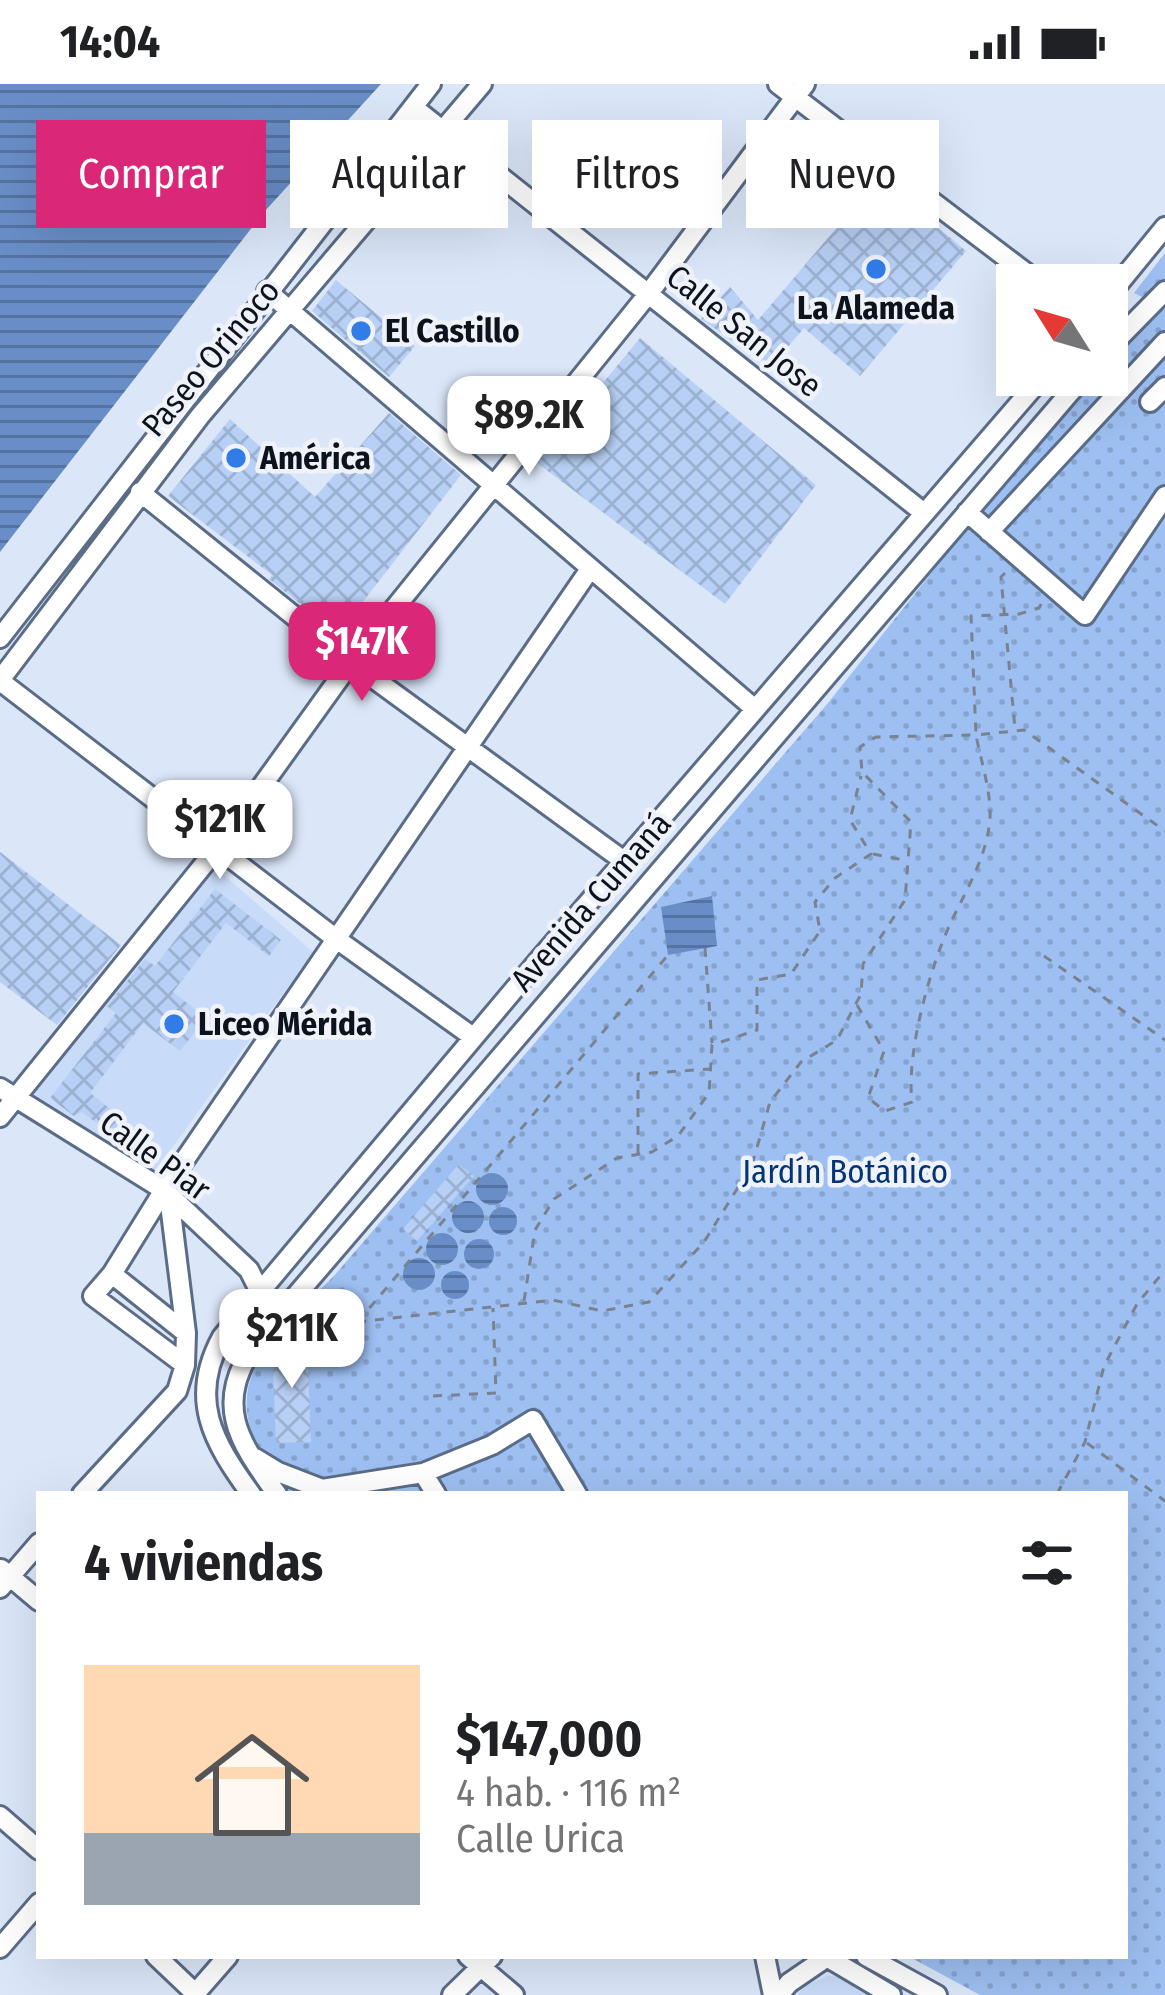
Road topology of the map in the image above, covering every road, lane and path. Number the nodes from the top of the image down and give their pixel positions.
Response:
1 (431, 84) edge
2 (482, 84) edge
3 (778, 84) edge
4 (800, 91) edge
5 (413, 107) junction
6 (431, 120) edge
7 (452, 120) edge
8 (508, 180) edge
9 (1165, 227) edge
10 (359, 228) edge
11 (1016, 264) edge
12 (1128, 272) edge
13 (266, 291) junction
14 (1165, 291) edge
15 (649, 293) junction
16 (290, 309) junction
17 (1128, 329) edge
18 (1165, 342) edge
19 (1165, 387) edge
20 (1025, 396) edge
21 (1067, 396) edge
22 (1150, 403) dead end
23 (496, 484) junction
24 (140, 492) junction
25 (1165, 496) edge
26 (967, 512) junction
27 (924, 513) junction
28 (989, 532) junction
29 (1018, 557) junction
30 (590, 569) junction
31 (1053, 589) junction
32 (0, 638) edge
33 (351, 662) junction
34 (0, 681) edge
35 (755, 710) junction
36 (1016, 730) junction
37 (976, 735) junction
38 (466, 748) junction
39 (862, 772) junction
40 (1165, 832) edge
41 (218, 847) junction
42 (871, 854) junction
43 (624, 861) junction
44 (908, 861) junction
45 (335, 938) junction
46 (705, 949) dead end
47 (668, 956) dead end
48 (1044, 956) dead end
49 (856, 1004) junction
50 (473, 1037) junction
51 (1165, 1040) edge
52 (712, 1045) junction
53 (710, 1069) junction
54 (7, 1092) edge
55 (0, 1117) edge
56 (638, 1155) junction
57 (167, 1193) junction
58 (1165, 1270) edge
59 (112, 1274) junction
60 (259, 1290) junction
61 (524, 1303) junction
62 (493, 1306) junction
63 (357, 1322) junction
64 (185, 1333) junction
65 (323, 1363) dead end
66 (185, 1365) junction
67 (434, 1396) dead end
68 (1085, 1442) junction
69 (250, 1455) junction
70 (423, 1473) junction
71 (85, 1491) edge
72 (249, 1491) edge
73 (275, 1491) edge
74 (434, 1491) edge
75 (576, 1491) edge
76 (1059, 1491) edge
77 (1165, 1501) edge
78 (36, 1546) edge
79 (3, 1578) edge
80 (36, 1598) edge
81 (0, 1816) edge
82 (36, 1847) edge
83 (36, 1906) edge
84 (0, 1948) edge
85 (159, 1959) edge
86 (225, 1959) edge
87 (766, 1959) edge
88 (823, 1959) edge
89 (829, 1959) edge
90 (872, 1959) edge
91 (480, 1960) edge
92 (195, 1994) edge
93 (452, 1995) edge
94 (514, 1995) edge
95 (776, 1995) edge
96 (892, 1995) edge
97 (938, 1995) edge

1 - 5 street, Paseo Orinoco
2 - 7 street, Paseo Orinoco
3 - 4 street
4 - 11 street
4 - 15 street
5 - 6 street, Calle San Jose
5 - 13 street, Paseo Orinoco
8 - 15 street, Calle San Jose
9 - 12 street
10 - 16 street, Paseo Orinoco
13 - 16 street
13 - 32 street, Paseo Orinoco
14 - 17 street
15 - 23 street
15 - 27 street, Calle San Jose
16 - 23 street
16 - 24 street, Paseo Orinoco
18 - 28 street
19 - 22 street
20 - 27 street, Avenida Cumaná
21 - 26 street, Avenida Cumaná
23 - 30 street
23 - 33 street
24 - 33 street
24 - 34 street, Paseo Orinoco
25 - 31 street
26 - 28 street
26 - 69 street, Avenida Cumaná
27 - 35 street, Avenida Cumaná
28 - 29 street
29 - 31 street
29 - 36 path
30 - 35 street
30 - 38 street
31 - 37 path
33 - 38 street
33 - 41 street
34 - 41 street
35 - 43 street, Avenida Cumaná
36 - 37 path
36 - 40 path
37 - 39 path
37 - 49 path
38 - 43 street
38 - 45 street
39 - 42 path
39 - 44 path
41 - 45 street
41 - 54 street
42 - 44 path
42 - 52 path
43 - 50 street, Avenida Cumaná
44 - 49 path
45 - 50 street
45 - 57 street
46 - 52 path
47 - 63 path
48 - 51 path
49 - 61 path
50 - 60 street, Avenida Cumaná
52 - 53 path
53 - 56 path
53 - 56 path
54 - 55 street
54 - 57 street, Calle Piar
56 - 61 path
57 - 59 street
57 - 60 street, Calle Piar
57 - 64 street
58 - 68 path
59 - 64 street
59 - 66 street
60 - 72 street, Avenida Cumaná
61 - 62 path
62 - 63 path
62 - 67 path
63 - 65 path
64 - 66 street
66 - 71 street
68 - 76 path
68 - 77 path
69 - 70 street
69 - 73 street, Avenida Cumaná
70 - 74 street
70 - 75 street
78 - 79 street
79 - 80 street
81 - 82 street
83 - 84 street
85 - 92 street
86 - 92 street
87 - 95 street
88 - 95 street
89 - 96 street
90 - 97 street
91 - 93 street
91 - 94 street

